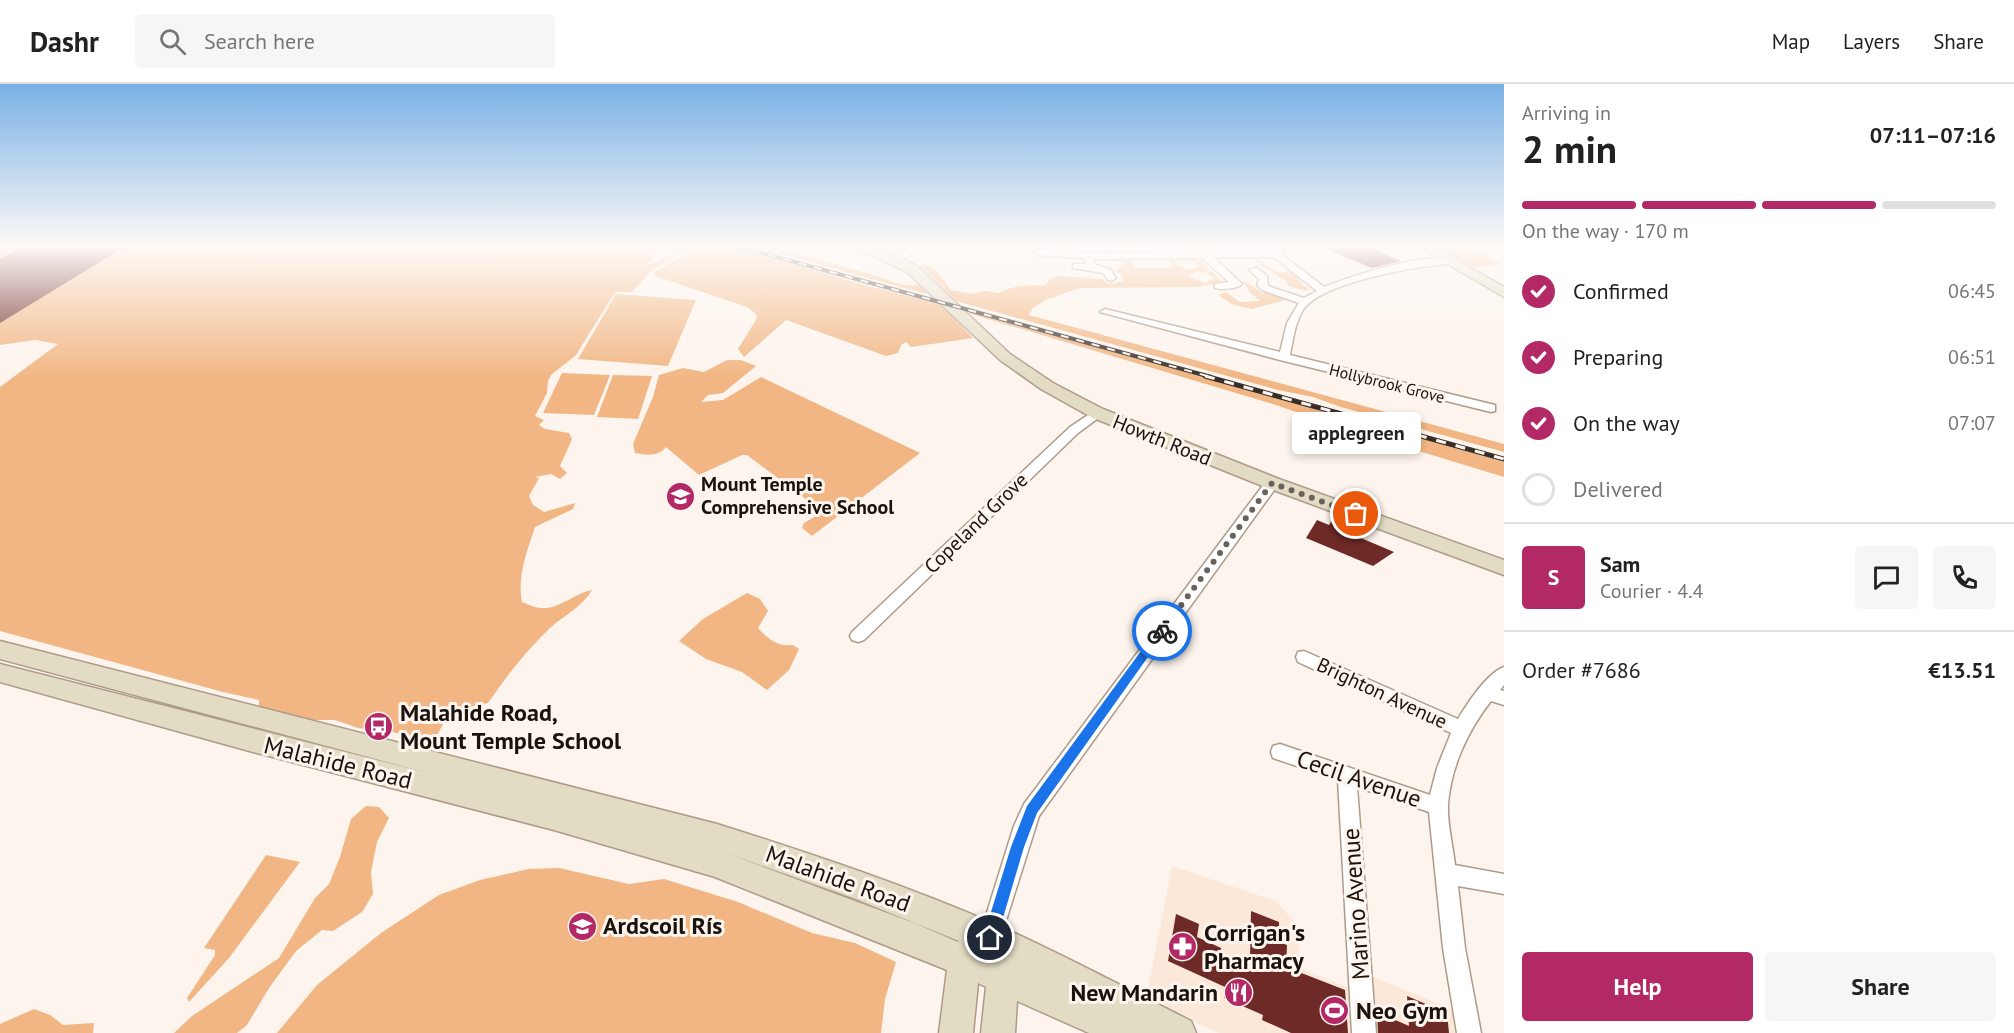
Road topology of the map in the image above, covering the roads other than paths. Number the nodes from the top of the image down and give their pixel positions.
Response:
1 (934, 290) edge
2 (1269, 290) edge
3 (1323, 291) edge
4 (1305, 302) junction
5 (1105, 312) dead end
6 (1284, 358) junction
7 (1491, 408) dead end
8 (1097, 413) junction
9 (1272, 483) junction
10 (1504, 568) edge
11 (858, 636) dead end
12 (0, 650) edge
13 (1304, 657) dead end
14 (63, 667) junction
15 (0, 673) edge
16 (1504, 674) edge
17 (44, 686) junction
18 (1495, 695) edge
19 (219, 719) junction
20 (1461, 729) junction
21 (1280, 752) dead end
22 (1347, 775) junction
23 (1437, 806) junction
24 (772, 869) junction
25 (1447, 874) junction
26 (1504, 884) edge
27 (990, 938) junction
28 (964, 960) junction
29 (1003, 978) junction
30 (956, 1033) edge
31 (998, 1033) edge
32 (1128, 1033) edge
33 (1179, 1033) edge
34 (1364, 1033) edge
35 (1469, 1033) edge

1 - 8 main road, Howth Road
2 - 4 street
3 - 4 street
4 - 6 street
5 - 6 street, Hollybrook Grove
6 - 7 street, Hollybrook Grove
8 - 9 main road, Howth Road
8 - 11 street, Copeland Grove
9 - 10 main road, Howth Road
9 - 27 street
12 - 14 main road, Malahide Road
13 - 20 street, Brighton Avenue
14 - 17 main road
14 - 19 main road, Malahide Road
15 - 17 main road, Malahide Road
16 - 18 street
17 - 19 main road, Malahide Road
18 - 20 street
19 - 24 main road, Malahide Road
20 - 23 street
21 - 22 street, Cecil Avenue
22 - 23 street, Cecil Avenue
22 - 34 street, Marino Avenue
23 - 25 street
24 - 27 main road, Malahide Road
24 - 28 main road, Malahide Road
25 - 26 street
25 - 35 street
27 - 28 main road
27 - 29 main road
27 - 33 main road, Malahide Road
28 - 29 main road, Malahide Road
28 - 30 main road
29 - 31 main road
29 - 32 main road, Malahide Road

